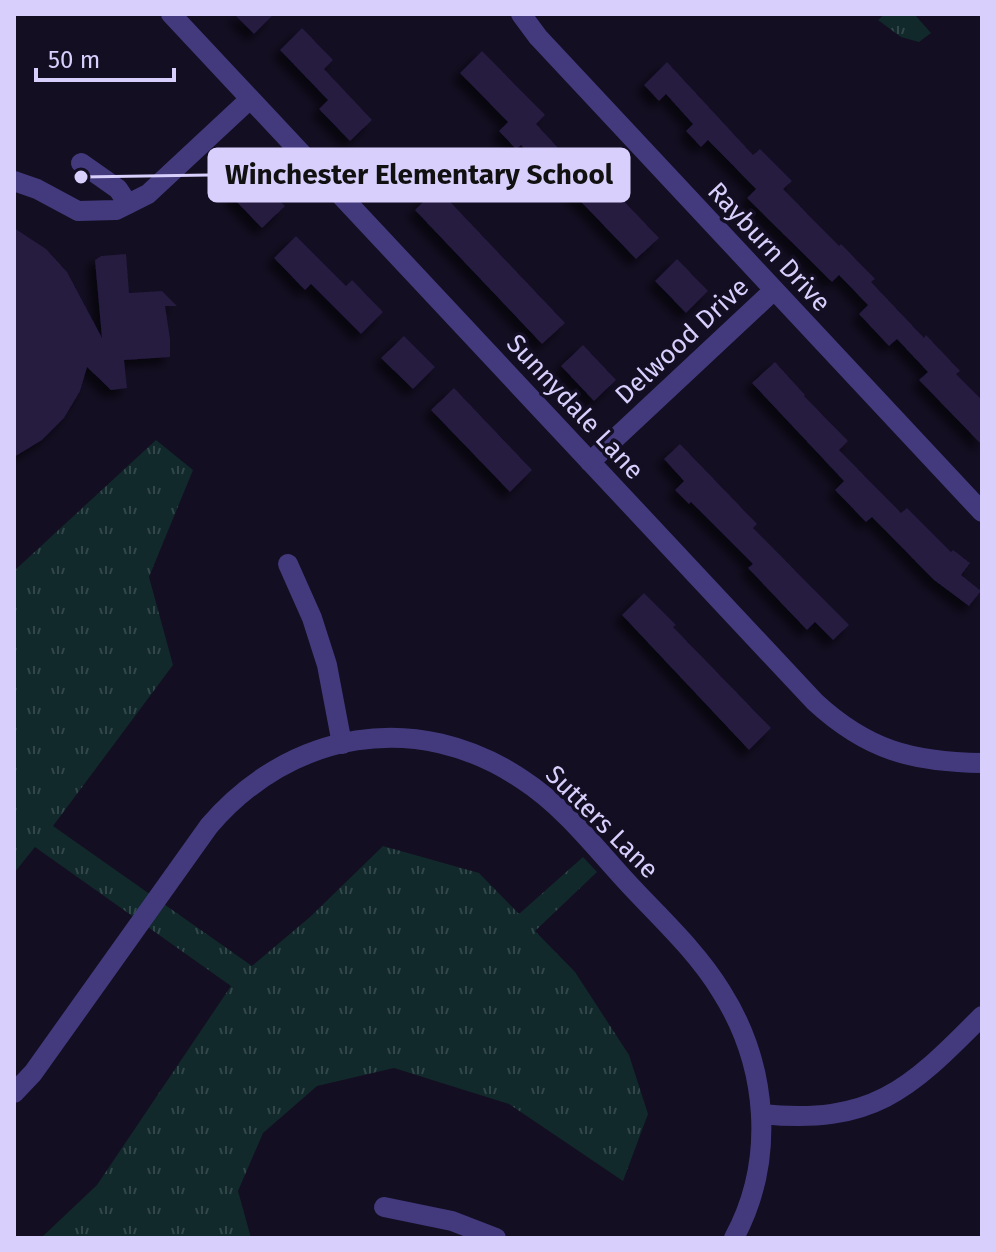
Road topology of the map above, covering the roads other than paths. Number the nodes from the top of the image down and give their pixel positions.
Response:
1 (171, 14) edge
2 (521, 14) edge
3 (250, 99) junction
4 (81, 163) dead end
5 (14, 181) edge
6 (128, 204) junction
7 (774, 290) junction
8 (590, 462) junction
9 (982, 512) edge
10 (288, 564) dead end
11 (342, 744) junction
12 (982, 763) edge
13 (982, 1016) edge
14 (14, 1093) edge
15 (761, 1114) junction
16 (384, 1207) dead end
17 (496, 1238) edge
18 (734, 1238) edge

1 - 3 street, Sunnydale Lane
2 - 7 street, Rayburn Drive
3 - 6 street
3 - 8 street, Sunnydale Lane
4 - 6 street
5 - 6 street
7 - 8 street, Delwood Drive
7 - 9 street, Rayburn Drive
8 - 12 street, Sunnydale Lane
10 - 11 street
11 - 14 street, Sutters Lane
11 - 15 street, Sutters Lane
13 - 15 street
15 - 18 street, Sutters Lane
16 - 17 street

